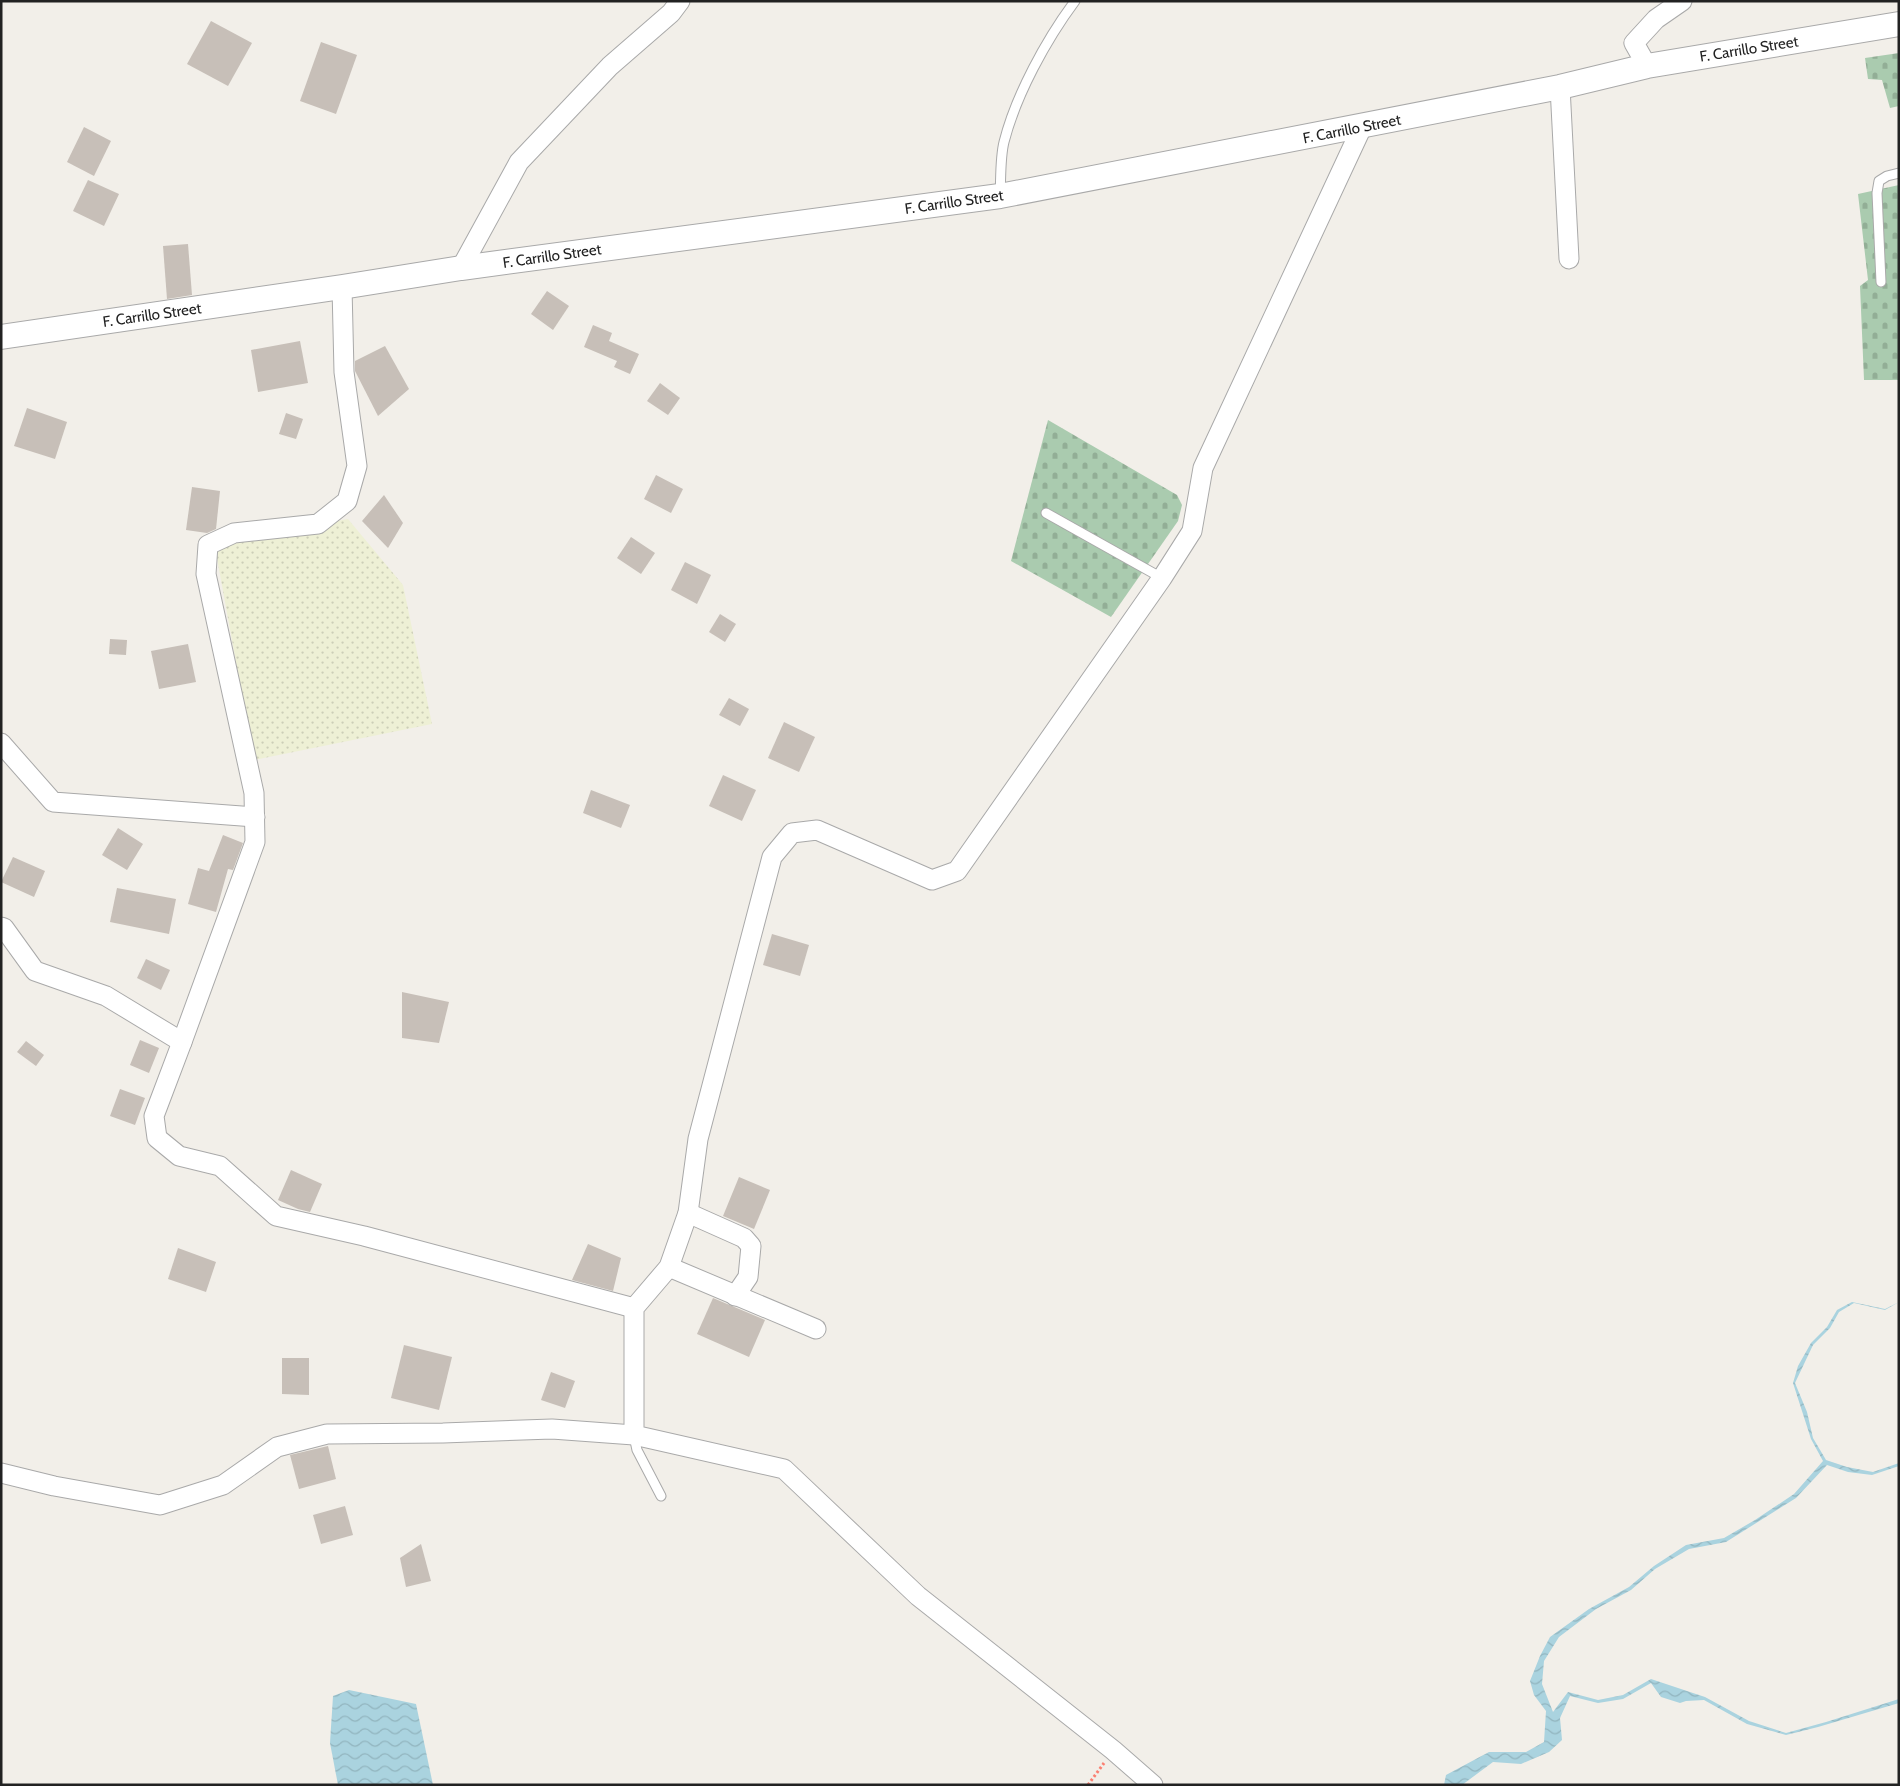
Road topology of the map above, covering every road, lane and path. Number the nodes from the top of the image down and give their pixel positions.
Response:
1 (680, 1) edge
2 (1075, 1) edge
3 (1682, 1) edge
4 (1899, 24) edge
5 (1647, 66) junction
6 (1560, 88) junction
7 (1362, 127) junction
8 (1899, 173) edge
9 (1000, 196) junction
10 (1569, 259) dead end
11 (461, 268) junction
12 (1881, 282) dead end
13 (342, 287) junction
14 (1, 336) edge
15 (1046, 513) dead end
16 (1162, 578) junction
17 (1, 743) edge
18 (255, 817) junction
19 (1, 927) edge
20 (182, 1042) junction
21 (688, 1213) junction
22 (669, 1267) junction
23 (735, 1296) junction
24 (634, 1308) junction
25 (816, 1329) dead end
26 (634, 1435) junction
27 (1, 1473) edge
28 (661, 1496) dead end
29 (1113, 1750) junction
30 (1088, 1785) edge
31 (1153, 1785) edge

1 - 11 street
2 - 9 lane
3 - 5 street
4 - 5 street, F. Carrillo Street
5 - 6 street, F. Carrillo Street
6 - 7 street, F. Carrillo Street
6 - 10 street
7 - 9 street, F. Carrillo Street
7 - 16 street
8 - 12 lane
9 - 11 street, F. Carrillo Street
11 - 13 street, F. Carrillo Street
13 - 14 street, F. Carrillo Street
13 - 18 street
15 - 16 lane
16 - 21 street
17 - 18 street
18 - 20 street
19 - 20 street
20 - 24 street
21 - 22 street
21 - 23 street
22 - 23 street
22 - 24 street
23 - 25 street
24 - 26 street
26 - 27 street
26 - 28 lane
26 - 29 street
29 - 30 path
29 - 31 street

